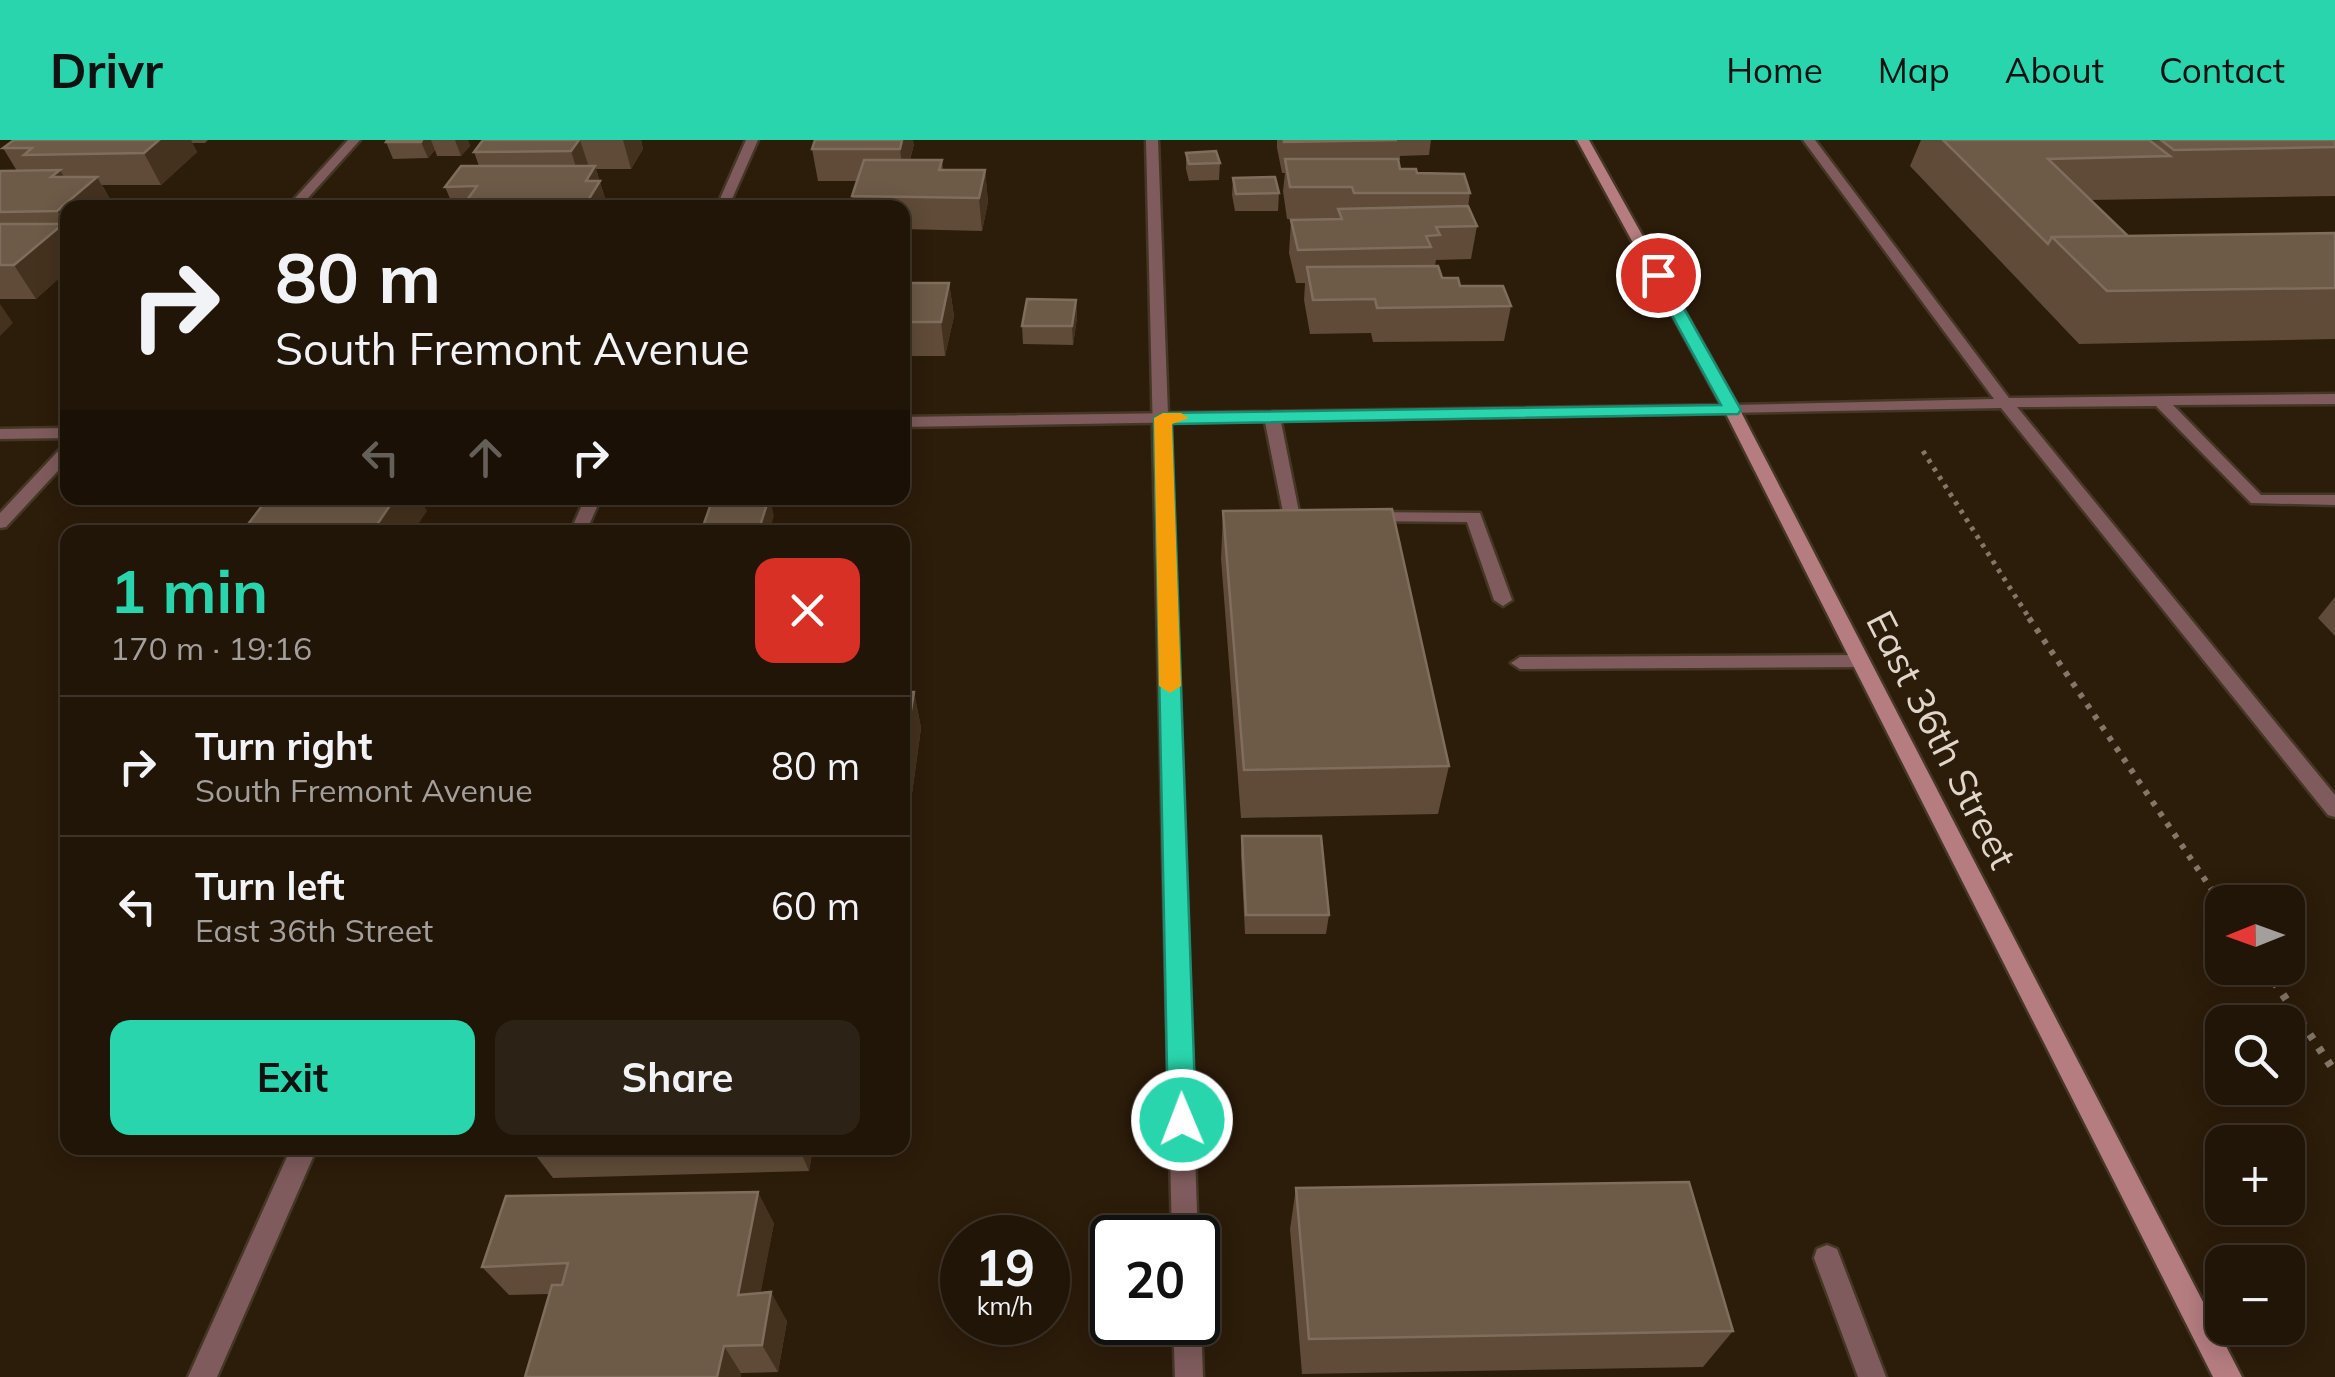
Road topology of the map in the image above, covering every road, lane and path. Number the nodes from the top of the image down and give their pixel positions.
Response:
1 (354, 140) edge
2 (752, 140) edge
3 (1152, 140) edge
4 (1583, 140) edge
5 (1809, 140) edge
6 (299, 200) edge
7 (726, 200) edge
8 (2335, 398) edge
9 (2160, 400) junction
10 (2005, 403) junction
11 (1732, 410) junction
12 (1272, 417) junction
13 (1163, 418) junction
14 (910, 422) edge
15 (60, 433) edge
16 (0, 434) edge
17 (1922, 449) dead end
18 (60, 459) edge
19 (2335, 500) edge
20 (0, 523) edge
21 (1504, 600) dead end
22 (1861, 660) junction
23 (1520, 663) dead end
24 (2335, 809) edge
25 (2209, 885) edge
26 (2276, 985) edge
27 (2335, 1072) edge
28 (301, 1155) edge
29 (1184, 1215) edge
30 (1827, 1258) dead end
31 (1188, 1345) edge
32 (202, 1377) edge
33 (1189, 1377) edge
34 (1872, 1377) edge
35 (2228, 1377) edge

1 - 6 street
2 - 7 street
3 - 13 street
4 - 11 main road, East 36th Street
5 - 10 street
8 - 9 street
9 - 10 street
9 - 19 street
10 - 11 street
10 - 24 street
11 - 12 street
11 - 22 main road, East 36th Street
12 - 13 street
12 - 21 street
13 - 14 street
13 - 29 street
15 - 16 street
17 - 25 path
18 - 20 street
22 - 23 street
22 - 35 main road, East 36th Street
26 - 27 path
28 - 32 street
30 - 34 street
31 - 33 street

